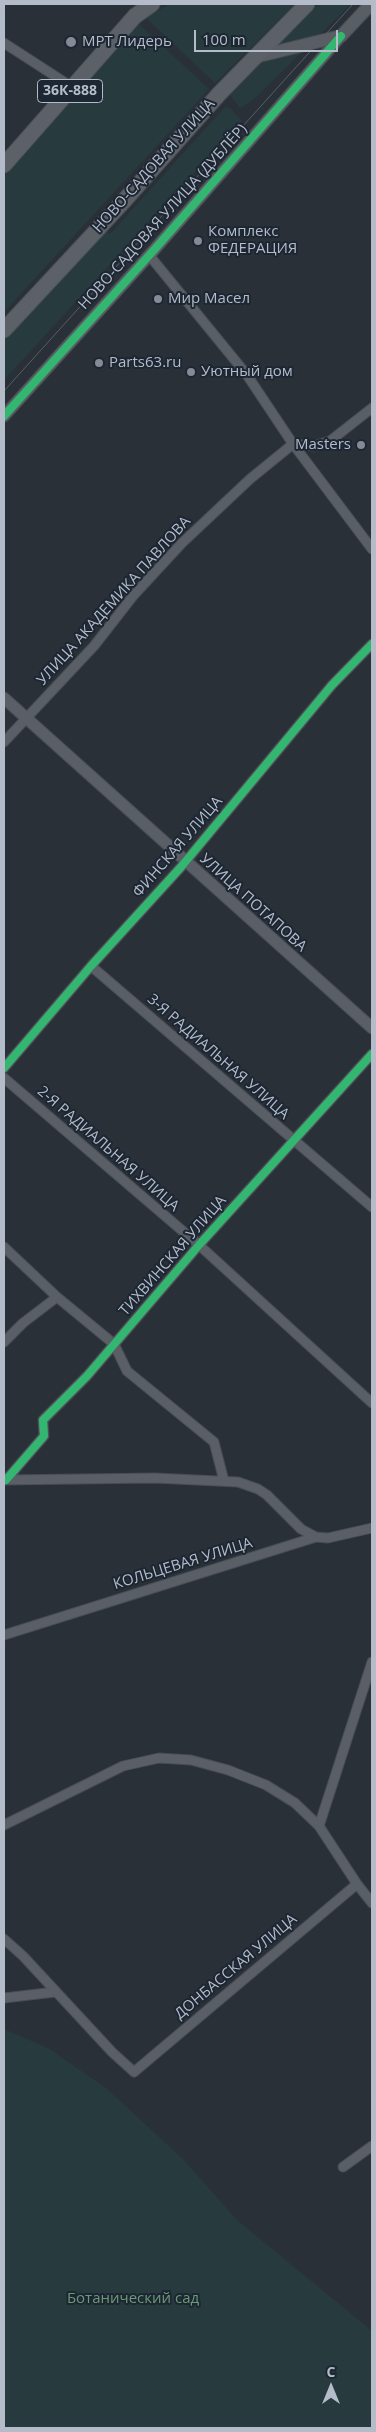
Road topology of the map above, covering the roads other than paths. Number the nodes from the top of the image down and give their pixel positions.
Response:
1 (146, 4) edge
2 (152, 4) edge
3 (371, 4) edge
4 (302, 6) edge
5 (135, 16) junction
6 (341, 36) junction
7 (4, 43) edge
8 (259, 56) junction
9 (72, 88) junction
10 (4, 165) edge
11 (149, 255) junction
12 (4, 330) edge
13 (372, 408) edge
14 (4, 416) edge
15 (293, 444) junction
16 (372, 548) edge
17 (372, 644) edge
18 (4, 698) edge
19 (25, 718) junction
20 (4, 742) edge
21 (186, 861) junction
22 (91, 966) junction
23 (372, 1028) edge
24 (372, 1054) edge
25 (4, 1068) edge
26 (4, 1078) edge
27 (293, 1141) junction
28 (372, 1207) edge
29 (199, 1245) junction
30 (4, 1247) edge
31 (57, 1297) junction
32 (4, 1342) edge
33 (114, 1344) junction
34 (372, 1402) edge
35 (5, 1480) edge
36 (224, 1481) junction
37 (372, 1528) edge
38 (316, 1537) junction
39 (4, 1635) edge
40 (372, 1662) edge
41 (4, 1825) edge
42 (319, 1826) junction
43 (356, 1884) junction
44 (372, 1903) edge
45 (4, 1939) edge
46 (55, 1992) junction
47 (4, 1998) edge
48 (372, 2146) edge
49 (343, 2167) dead end

1 - 5 main road
2 - 5 main road, 36К-888
3 - 6 main road, НОВО-САДОВАЯ УЛИЦА (ДУБЛЁР)
4 - 8 main road, НОВО-САДОВАЯ УЛИЦА
5 - 9 main road, 36К-888
6 - 8 main road
6 - 11 street, НОВО-САДОВАЯ УЛИЦА (ДУБЛЁР)
7 - 9 street
8 - 12 main road, НОВО-САДОВАЯ УЛИЦА
9 - 10 main road, 36К-888
11 - 14 street, НОВО-САДОВАЯ УЛИЦА (ДУБЛЁР)
11 - 15 street
13 - 15 street
15 - 16 street
15 - 19 street, УЛИЦА АКАДЕМИКА ПАВЛОВА
17 - 21 street, ФИНСКАЯ УЛИЦА
18 - 19 street, УЛИЦА ПОТАПОВА
19 - 20 street, УЛИЦА АКАДЕМИКА ПАВЛОВА
19 - 21 street, УЛИЦА ПОТАПОВА
21 - 22 street, ФИНСКАЯ УЛИЦА
21 - 23 street, УЛИЦА ПОТАПОВА
22 - 25 street, ФИНСКАЯ УЛИЦА
22 - 27 street, 3-Я РАДИАЛЬНАЯ УЛИЦА
24 - 27 street, ТИХВИНСКАЯ УЛИЦА
26 - 29 street, 2-Я РАДИАЛЬНАЯ УЛИЦА
27 - 28 street, 3-Я РАДИАЛЬНАЯ УЛИЦА
27 - 29 street, ТИХВИНСКАЯ УЛИЦА
29 - 33 street, ТИХВИНСКАЯ УЛИЦА
29 - 34 street, 2-Я РАДИАЛЬНАЯ УЛИЦА
30 - 31 street
31 - 32 street
31 - 33 street
33 - 35 street, ТИХВИНСКАЯ УЛИЦА
33 - 36 street
35 - 36 street
36 - 38 street
37 - 38 street, КОЛЬЦЕВАЯ УЛИЦА
38 - 39 street, КОЛЬЦЕВАЯ УЛИЦА
40 - 42 street
41 - 42 street
42 - 43 street
43 - 44 street
43 - 46 street, ДОНБАССКАЯ УЛИЦА
45 - 46 street
46 - 47 street
48 - 49 street

